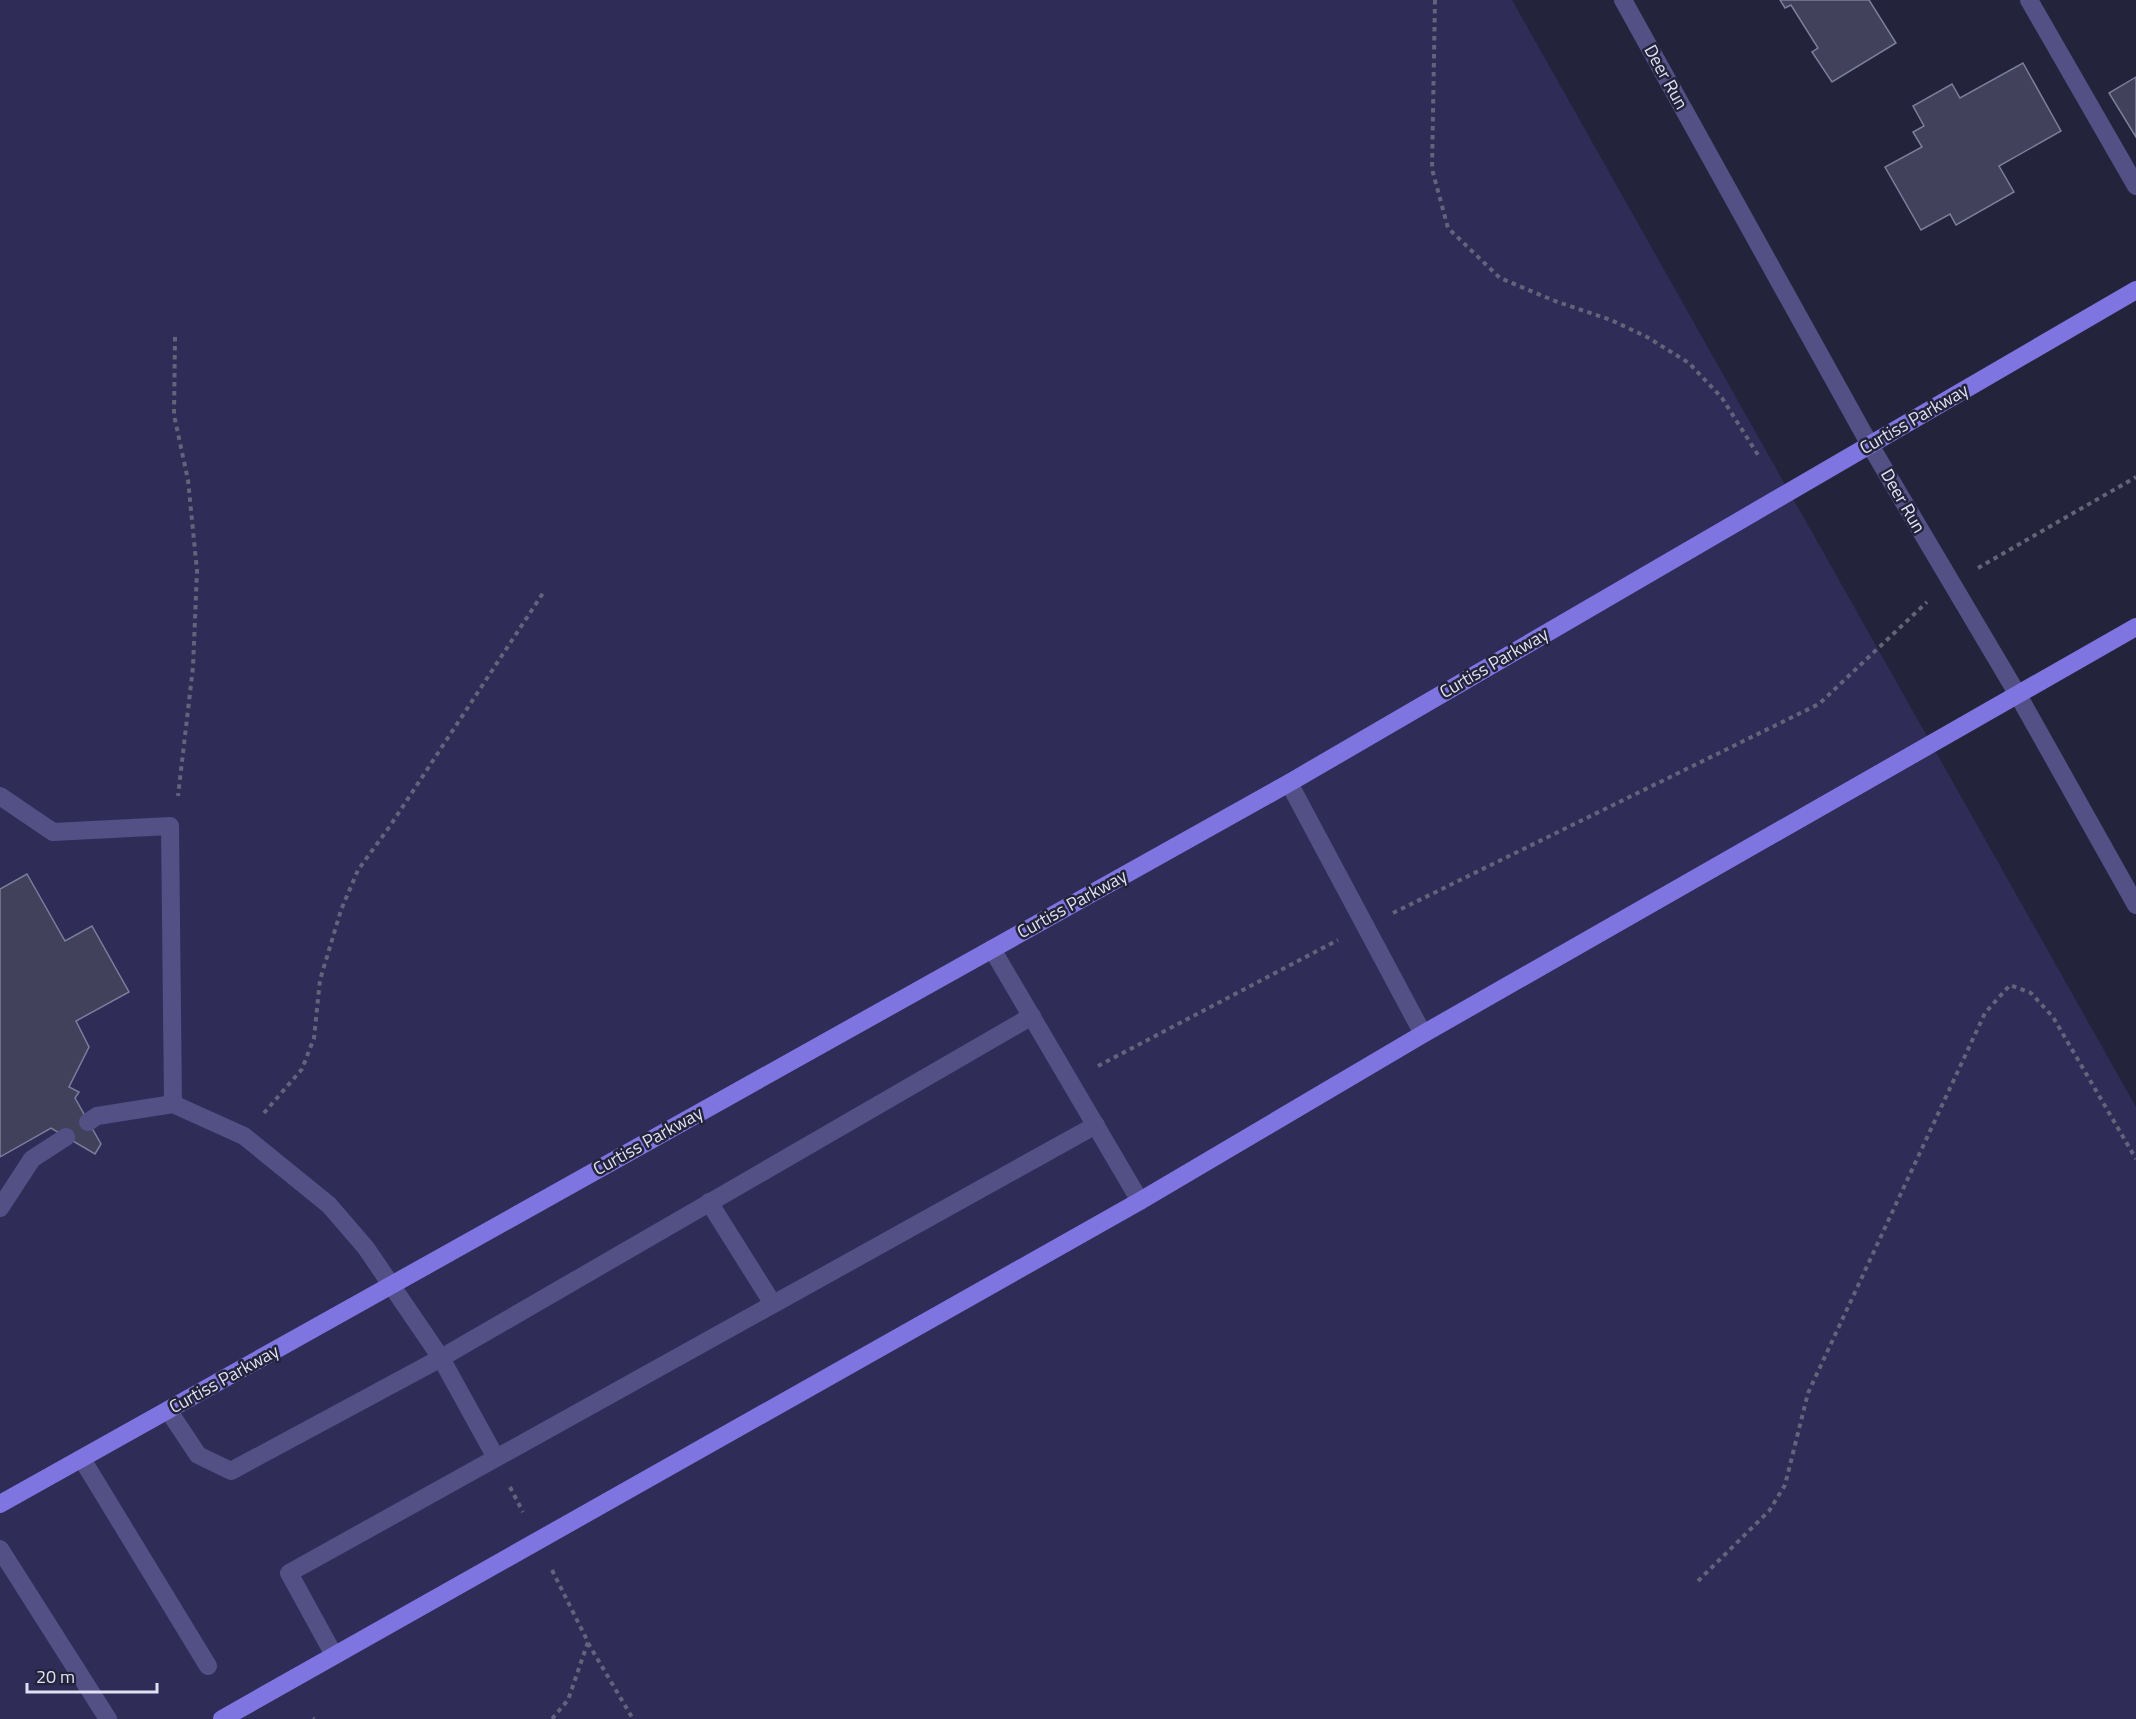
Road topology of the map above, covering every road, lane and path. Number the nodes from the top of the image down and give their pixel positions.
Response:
1 (1435, 0) edge
2 (1623, 0) edge
3 (2029, 0) edge
4 (2136, 186) edge
5 (2136, 290) edge
6 (175, 337) dead end
7 (1870, 444) junction
8 (1758, 455) dead end
9 (2136, 477) edge
10 (1974, 570) dead end
11 (545, 590) dead end
12 (1932, 597) dead end
13 (2136, 627) edge
14 (2018, 695) junction
15 (1289, 783) junction
16 (0, 796) edge
17 (170, 826) junction
18 (2136, 905) edge
19 (1391, 914) dead end
20 (1340, 939) dead end
21 (992, 949) junction
22 (1032, 1016) junction
23 (1423, 1034) junction
24 (1070, 1081) junction
25 (173, 1104) junction
26 (88, 1122) dead end
27 (1096, 1125) junction
28 (244, 1136) junction
29 (66, 1137) dead end
30 (2136, 1159) edge
31 (1140, 1201) junction
32 (709, 1202) junction
33 (0, 1208) edge
34 (391, 1284) junction
35 (773, 1305) junction
36 (441, 1358) junction
37 (168, 1410) junction
38 (495, 1456) junction
39 (82, 1459) junction
40 (0, 1504) edge
41 (537, 1541) junction
42 (0, 1549) edge
43 (1698, 1581) dead end
44 (588, 1642) junction
45 (334, 1655) junction
46 (208, 1666) dead end
47 (108, 1719) edge
48 (222, 1719) edge
49 (552, 1719) edge
50 (633, 1719) edge

1 - 8 path
2 - 7 street, Deer Run
3 - 4 street
5 - 7 main road, Curtiss Parkway
6 - 17 path
7 - 14 street, Deer Run
7 - 15 main road, Curtiss Parkway
9 - 10 path
11 - 28 path
12 - 19 path
13 - 14 main road
14 - 18 street, Deer Run
14 - 23 main road
15 - 21 main road, Curtiss Parkway
15 - 23 street
16 - 17 street
17 - 25 street
20 - 24 path
21 - 22 street
21 - 34 main road, Curtiss Parkway
22 - 24 street
22 - 32 street
23 - 31 main road
24 - 27 street
25 - 26 street
25 - 28 street
27 - 31 street
27 - 35 street
28 - 34 street
29 - 33 street
30 - 43 path
31 - 41 main road
32 - 35 street
32 - 36 street
34 - 36 street
34 - 37 main road, Curtiss Parkway
35 - 38 street
36 - 37 street
36 - 38 street
37 - 39 main road, Curtiss Parkway
38 - 41 path
38 - 45 street
39 - 40 main road, Curtiss Parkway
39 - 46 street
41 - 44 path
41 - 45 main road
42 - 47 street
44 - 49 path
44 - 50 path
45 - 48 main road

